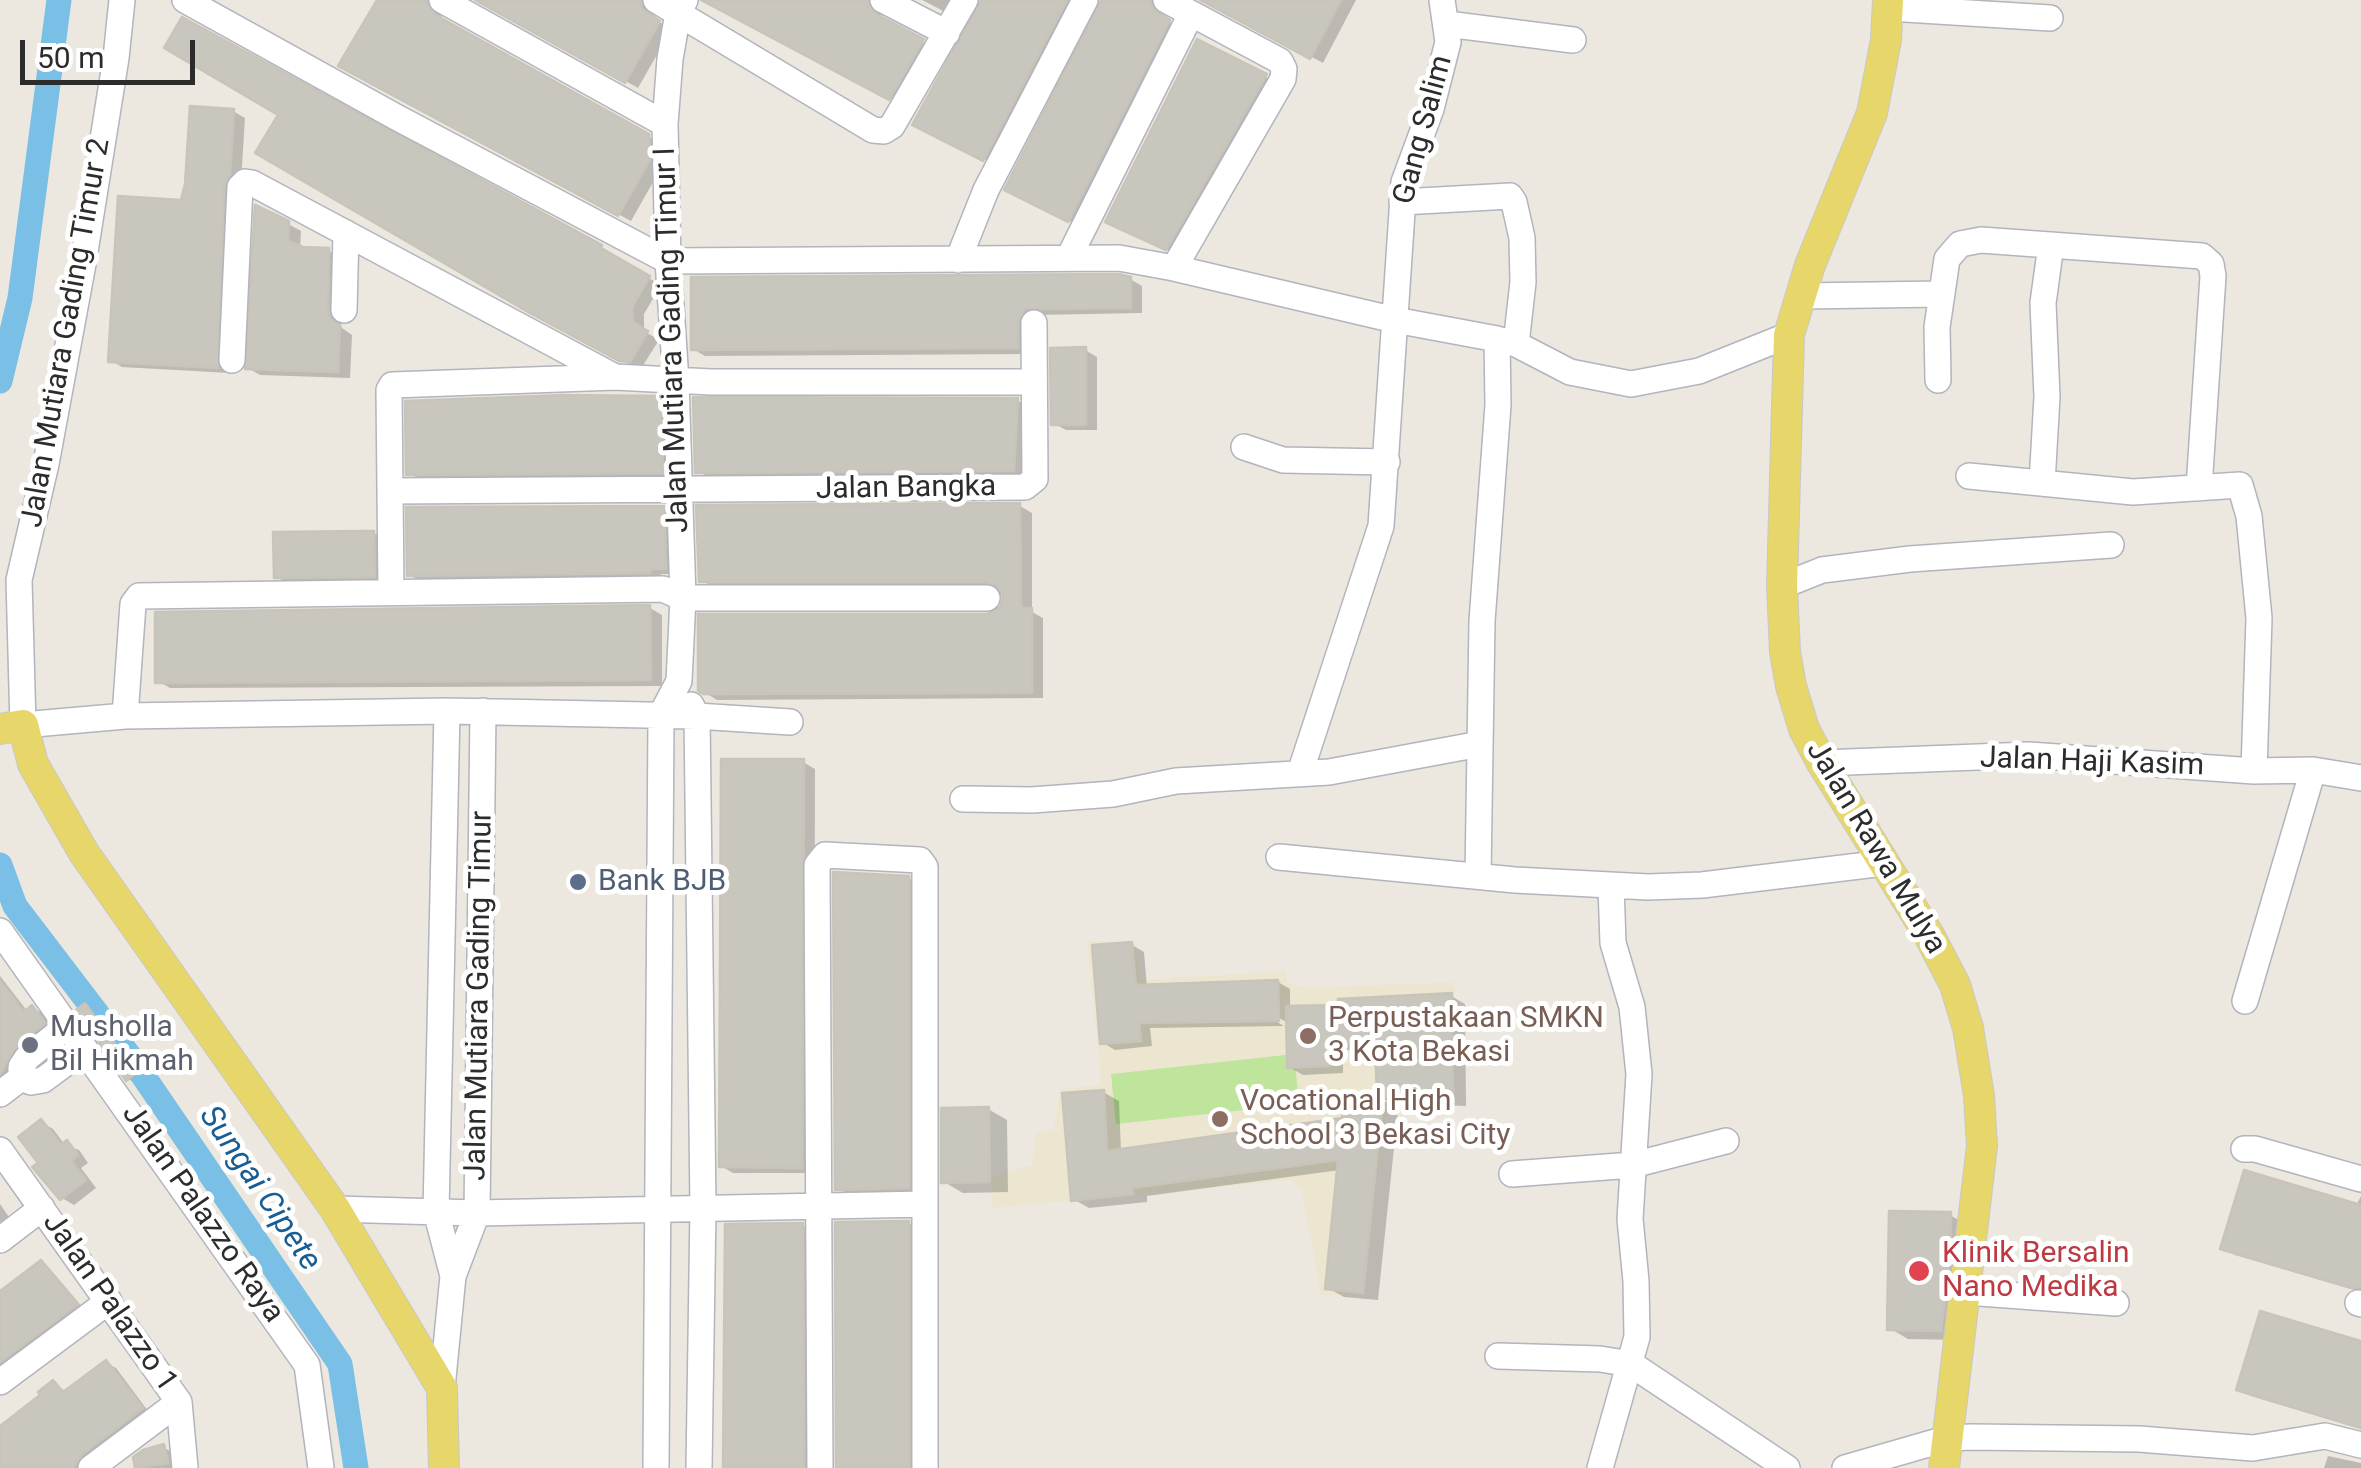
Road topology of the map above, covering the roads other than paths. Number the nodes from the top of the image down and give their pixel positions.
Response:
1 (122, 0) edge
2 (185, 0) edge
3 (442, 0) edge
4 (883, 0) edge
5 (965, 0) edge
6 (1085, 0) edge
7 (1166, 0) edge
8 (673, 4) edge
9 (1888, 4) edge
10 (1445, 12) edge
11 (1191, 14) junction
12 (2050, 18) dead end
13 (947, 34) junction
14 (1572, 40) dead end
15 (665, 124) junction
16 (1402, 202) junction
17 (346, 233) junction
18 (2051, 245) junction
19 (1069, 257) junction
20 (958, 260) junction
21 (668, 261) junction
22 (1174, 268) junction
23 (1942, 294) junction
24 (1801, 296) junction
25 (344, 310) dead end
26 (1395, 320) junction
27 (1034, 323) dead end
28 (1789, 335) junction
29 (1506, 342) junction
30 (232, 360) dead end
31 (615, 377) junction
32 (1938, 380) dead end
33 (676, 381) junction
34 (1034, 382) junction
35 (1244, 447) dead end
36 (1387, 462) junction
37 (1969, 476) dead end
38 (2042, 483) junction
39 (2199, 488) junction
40 (677, 490) junction
41 (390, 491) junction
42 (2111, 545) dead end
43 (1782, 586) junction
44 (390, 592) junction
45 (683, 598) junction
46 (986, 598) dead end
47 (680, 682) junction
48 (447, 711) junction
49 (483, 712) junction
50 (661, 715) junction
51 (125, 716) junction
52 (697, 716) junction
53 (790, 722) dead end
54 (9, 728) edge
55 (1480, 744) junction
56 (1822, 763) junction
57 (2313, 770) junction
58 (2254, 771) junction
59 (1300, 772) junction
60 (2361, 778) edge
61 (963, 800) dead end
62 (1279, 857) dead end
63 (1884, 863) junction
64 (1478, 874) junction
65 (1611, 886) junction
66 (0, 931) edge
67 (2244, 1001) dead end
68 (68, 1025) junction
69 (84, 1049) junction
70 (21, 1078) junction
71 (0, 1094) edge
72 (1726, 1141) dead end
73 (2244, 1149) dead end
74 (0, 1150) edge
75 (1633, 1165) junction
76 (1512, 1174) dead end
77 (2361, 1178) edge
78 (924, 1204) junction
79 (818, 1207) junction
80 (42, 1208) junction
81 (659, 1208) junction
82 (703, 1208) junction
83 (334, 1209) junction
84 (436, 1212) junction
85 (477, 1213) junction
86 (0, 1240) edge
87 (453, 1276) junction
88 (1966, 1292) junction
89 (109, 1301) junction
90 (2116, 1303) dead end
91 (1498, 1356) dead end
92 (1631, 1364) junction
93 (0, 1382) edge
94 (442, 1388) junction
95 (179, 1402) junction
96 (2361, 1445) edge
97 (1947, 1453) edge
98 (91, 1468) edge
99 (185, 1468) edge
100 (321, 1468) edge
101 (444, 1468) edge
102 (656, 1468) edge
103 (699, 1468) edge
104 (820, 1468) edge
105 (925, 1468) edge
106 (1600, 1468) edge
107 (1787, 1468) edge
108 (1844, 1468) edge

1 - 54 street, Jalan Mutiara Gading Timur 2
2 - 21 street
3 - 15 street
4 - 13 street
5 - 13 street
6 - 20 street
7 - 11 street
8 - 13 street
8 - 15 street, Jalan Mutiara Gading Timur I
9 - 12 street
9 - 24 main road, Jalan Rawa Mulya
10 - 14 street
10 - 16 street, Gang Salim
11 - 19 street
11 - 22 street
15 - 21 street, Jalan Mutiara Gading Timur I
16 - 26 street, Gang Salim
16 - 29 street
17 - 25 street
17 - 30 street
17 - 31 street
18 - 23 street
18 - 38 street
18 - 39 street
19 - 20 street
19 - 22 street
20 - 21 street
21 - 33 street, Jalan Mutiara Gading Timur I
22 - 26 street
23 - 24 street
23 - 32 street
24 - 28 main road, Jalan Rawa Mulya
26 - 29 street
26 - 36 street, Gang Salim
27 - 34 street, Jalan Bangka
28 - 29 street
28 - 43 main road, Jalan Rawa Mulya
29 - 55 street
31 - 33 street
31 - 41 street
33 - 34 street
33 - 40 street, Jalan Mutiara Gading Timur I
34 - 40 street, Jalan Bangka
35 - 36 street
36 - 59 street, Gang Salim
37 - 38 street
38 - 39 street
39 - 58 street
40 - 41 street
40 - 45 street, Jalan Mutiara Gading Timur I
41 - 44 street
42 - 43 street
43 - 56 main road, Jalan Rawa Mulya
44 - 45 street
44 - 51 street
45 - 46 street
45 - 47 street, Jalan Mutiara Gading Timur I
47 - 50 street, Jalan Mutiara Gading Timur I
47 - 52 street, Jalan Mutiara Gading Timur I
48 - 49 street
48 - 51 street
48 - 84 street, Jalan Mutiara Gading Timur
49 - 50 street
49 - 85 street, Jalan Mutiara Gading Timur
50 - 52 street
50 - 81 street
51 - 54 street
52 - 53 street
52 - 82 street
54 - 83 main road, Jalan Mutiara Gading Timur
55 - 59 street
55 - 64 street
56 - 58 street, Jalan Haji Kasim
56 - 63 main road, Jalan Rawa Mulya
57 - 58 street, Jalan Haji Kasim
57 - 60 street, Jalan Haji Kasim
57 - 67 street
59 - 61 street
62 - 64 street
63 - 65 street
63 - 88 main road, Jalan Rawa Mulya
64 - 65 street
65 - 75 street
66 - 68 street, Jalan Palazzo Raya
68 - 69 street, Jalan Palazzo Raya
68 - 70 street
69 - 70 street
69 - 100 street, Jalan Palazzo Raya
70 - 71 street
72 - 75 street
73 - 77 street
74 - 80 street, Jalan Palazzo 1
75 - 76 street
75 - 92 street
78 - 79 street
78 - 79 street
78 - 105 street
79 - 82 street
79 - 104 street
80 - 86 street
80 - 89 street, Jalan Palazzo 1
81 - 82 street
81 - 85 street
81 - 102 street
82 - 103 street
83 - 84 street
83 - 94 main road, Jalan Mutiara Gading Timur
84 - 85 street
84 - 87 street, Jalan Mutiara Gading Timur
85 - 87 street, Jalan Mutiara Gading Timur
87 - 94 street, Jalan Mutiara Gading Timur
88 - 90 street
88 - 97 main road, Jalan Rawa Mulya
89 - 93 street
89 - 95 street, Jalan Palazzo 1
91 - 92 street
92 - 106 street
92 - 107 street
94 - 101 main road, Jalan Mutiara Gading Timur
95 - 98 street
95 - 99 street, Jalan Palazzo 1
96 - 97 street
97 - 108 street

